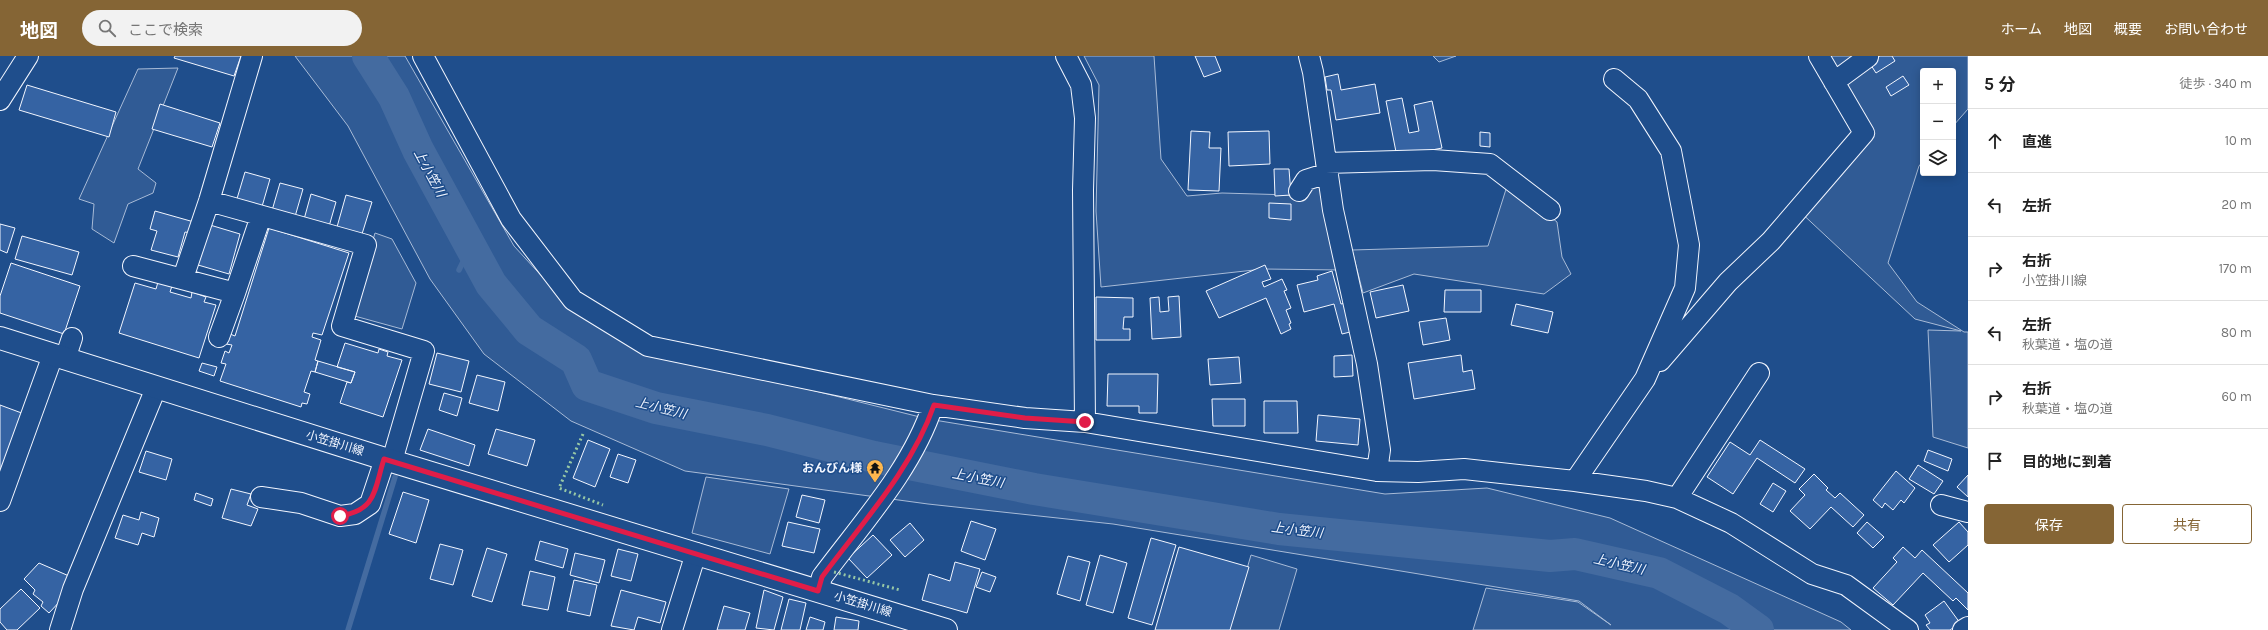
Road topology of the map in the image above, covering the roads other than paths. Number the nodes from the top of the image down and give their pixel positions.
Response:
1 (28, 56) edge
2 (252, 56) edge
3 (423, 56) edge
4 (1066, 56) edge
5 (1309, 56) edge
6 (1820, 56) edge
7 (1868, 57) edge
8 (1614, 79) dead end
9 (1834, 82) junction
10 (0, 100) edge
11 (1327, 168) junction
12 (1299, 191) dead end
13 (209, 202) junction
14 (1550, 210) dead end
15 (261, 216) junction
16 (134, 266) dead end
17 (183, 278) junction
18 (235, 293) junction
19 (219, 337) dead end
20 (0, 338) edge
21 (72, 338) dead end
22 (59, 357) junction
23 (1759, 373) dead end
24 (1645, 379) junction
25 (156, 388) junction
26 (934, 405) junction
27 (1085, 422) junction
28 (388, 460) junction
29 (1377, 471) junction
30 (1575, 481) junction
31 (262, 497) dead end
32 (1678, 498) junction
33 (0, 501) edge
34 (1941, 504) dead end
35 (1968, 512) edge
36 (696, 553) junction
37 (818, 591) junction
38 (1968, 627) edge
39 (60, 630) edge
40 (672, 630) edge
41 (946, 630) edge
42 (1908, 630) edge
43 (1963, 630) edge

1 - 10 street
2 - 13 street
3 - 26 street
4 - 27 street
5 - 11 street
6 - 9 street
7 - 9 street
8 - 24 street
9 - 24 street
11 - 12 street
11 - 14 street
11 - 29 street
13 - 15 street
13 - 17 street
15 - 18 street
15 - 28 street
16 - 17 street
17 - 18 street
18 - 19 street
20 - 22 main road, 小笠掛川線
21 - 22 street
22 - 25 main road, 小笠掛川線
22 - 33 street
23 - 32 street
24 - 30 street
25 - 28 main road, 小笠掛川線
25 - 39 street
26 - 27 street
26 - 37 street
27 - 29 street
28 - 31 street
28 - 36 main road, 小笠掛川線
29 - 30 street
30 - 32 street
32 - 42 street
34 - 35 street
36 - 37 main road, 小笠掛川線
36 - 40 street
37 - 41 main road, 小笠掛川線
38 - 43 street

